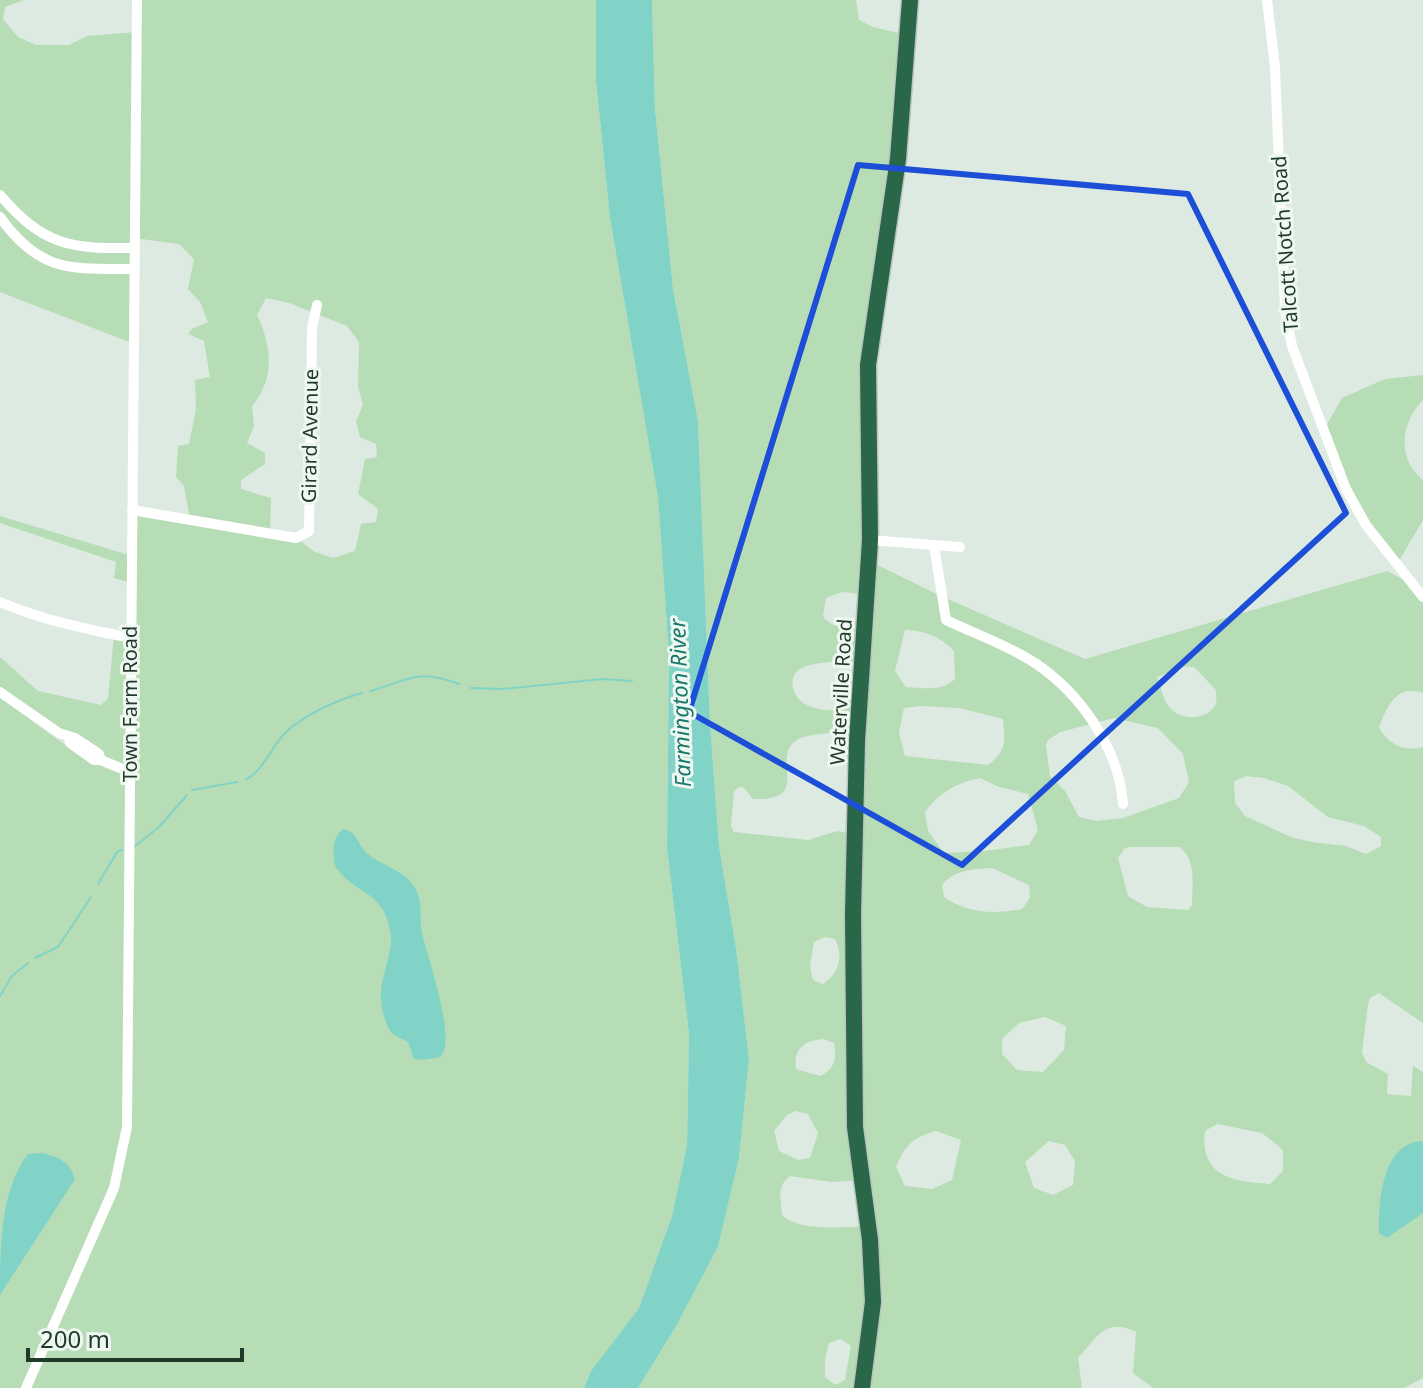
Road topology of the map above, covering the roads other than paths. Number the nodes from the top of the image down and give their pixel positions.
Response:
1 (137, 0) edge
2 (910, 0) edge
3 (1267, 0) edge
4 (0, 195) edge
5 (0, 217) edge
6 (133, 248) junction
7 (132, 269) junction
8 (317, 305) dead end
9 (132, 510) junction
10 (870, 540) junction
11 (934, 546) junction
12 (960, 547) dead end
13 (1423, 597) edge
14 (0, 602) edge
15 (131, 638) junction
16 (0, 692) edge
17 (130, 772) junction
18 (1123, 804) dead end
19 (26, 1388) edge
20 (862, 1388) edge

1 - 6 street, Town Farm Road
2 - 10 highway, Waterville Road
3 - 13 street, Talcott Notch Road
4 - 6 street
5 - 7 street
6 - 7 street, Town Farm Road
7 - 9 street, Town Farm Road
8 - 9 street, Girard Avenue
9 - 15 street, Town Farm Road
10 - 11 street
10 - 20 highway, Waterville Road
11 - 12 street
11 - 18 street
14 - 15 street
15 - 17 street, Town Farm Road
16 - 17 street
17 - 19 street, Town Farm Road

